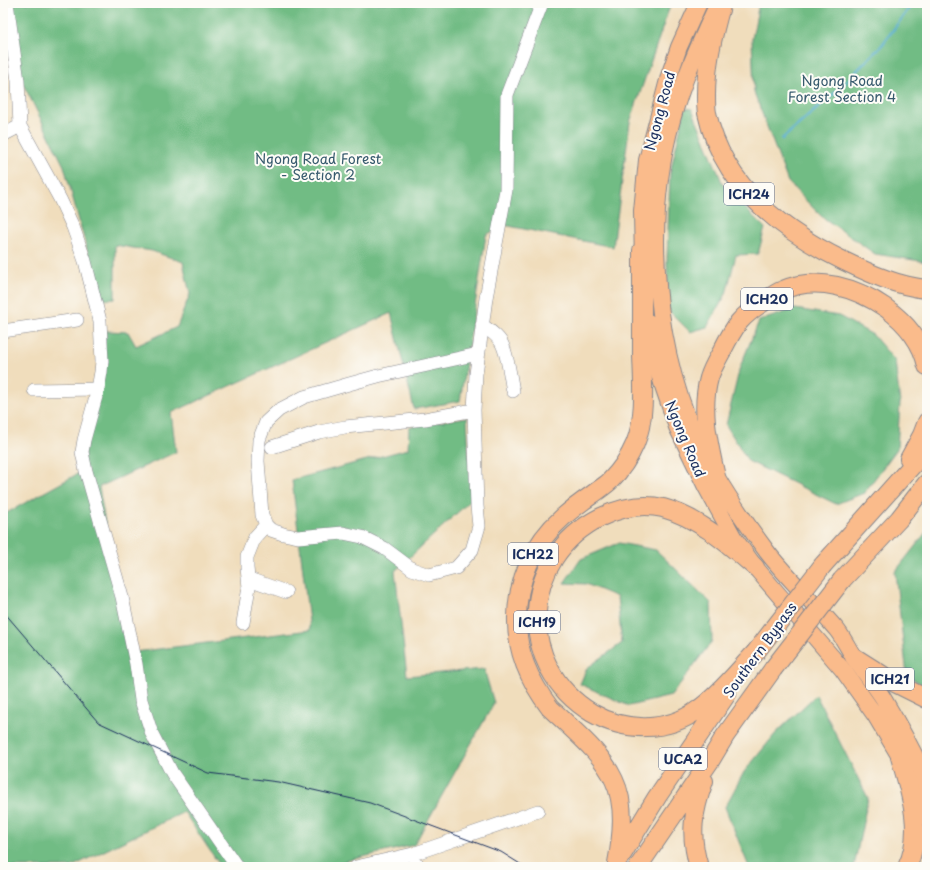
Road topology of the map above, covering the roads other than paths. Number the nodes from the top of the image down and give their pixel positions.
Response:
1 (7, 3) edge
2 (542, 3) edge
3 (692, 3) edge
4 (699, 3) edge
5 (717, 3) edge
6 (722, 3) edge
7 (686, 31) junction
8 (20, 126) junction
9 (3, 135) edge
10 (642, 250) junction
11 (927, 289) edge
12 (77, 320) dead end
13 (482, 326) junction
14 (3, 331) edge
15 (478, 354) junction
16 (927, 366) edge
17 (98, 389) junction
18 (34, 390) dead end
19 (513, 391) dead end
20 (474, 410) junction
21 (927, 422) edge
22 (272, 447) dead end
23 (927, 449) edge
24 (716, 477) junction
25 (927, 483) edge
26 (894, 484) junction
27 (927, 504) edge
28 (899, 519) junction
29 (266, 525) junction
30 (755, 568) junction
31 (249, 579) junction
32 (286, 592) dead end
33 (243, 623) dead end
34 (755, 653) junction
35 (854, 657) junction
36 (927, 699) edge
37 (900, 757) junction
38 (710, 761) junction
39 (927, 781) edge
40 (538, 811) dead end
41 (927, 816) edge
42 (413, 854) junction
43 (616, 865) edge
44 (237, 867) edge
45 (356, 867) edge
46 (418, 867) edge
47 (638, 867) edge
48 (699, 867) edge
49 (907, 867) edge

1 - 8 street
2 - 13 street
3 - 7 street
4 - 7 main road, Ngong Road
5 - 24 main road, Ngong Road
6 - 11 highway, ICH24
7 - 10 main road, Ngong Road
8 - 9 street
8 - 17 street
10 - 30 main road, Ngong Road
10 - 43 highway, ICH22
12 - 14 street
13 - 15 street
13 - 19 street
15 - 20 street
15 - 29 street
16 - 24 highway, ICH20
17 - 18 street
17 - 44 street
20 - 22 street
20 - 29 street
21 - 26 highway
23 - 26 highway, Southern Bypass / UCA2
24 - 35 main road, Ngong Road
25 - 28 highway, Southern Bypass / UCA2
26 - 34 highway, Southern Bypass / UCA2, bridge
27 - 28 highway
28 - 38 highway, Southern Bypass / UCA2, bridge
29 - 31 street
30 - 34 highway, ICH19
30 - 37 main road, Ngong Road
31 - 32 street
31 - 33 street
34 - 43 highway, Southern Bypass / UCA2
35 - 36 highway, ICH21
35 - 39 main road, Ngong Road
37 - 41 main road, Ngong Road
37 - 49 highway
38 - 47 highway, Southern Bypass / UCA2
38 - 48 highway
40 - 42 street
42 - 45 street
42 - 46 street

